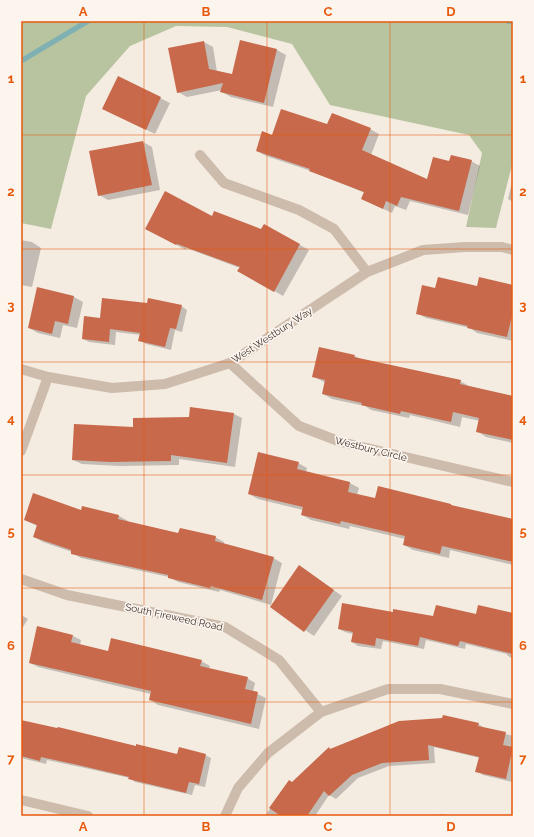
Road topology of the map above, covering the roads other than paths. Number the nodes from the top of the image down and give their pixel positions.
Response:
1 (200, 155) dead end
2 (513, 250) edge
3 (367, 272) junction
4 (230, 363) junction
5 (21, 369) edge
6 (48, 377) junction
7 (21, 451) edge
8 (513, 482) edge
9 (21, 579) edge
10 (513, 704) edge
11 (321, 712) junction
12 (21, 800) edge
13 (88, 816) edge
14 (225, 816) edge

1 - 3 street
2 - 3 street, West Westbury Way
3 - 4 street, West Westbury Way
4 - 6 street, West Westbury Way
4 - 8 street, Westbury Circle
5 - 6 street, West Westbury Way
6 - 7 street
9 - 11 street, South Fireweed Road
10 - 11 street
11 - 14 street
12 - 13 street

